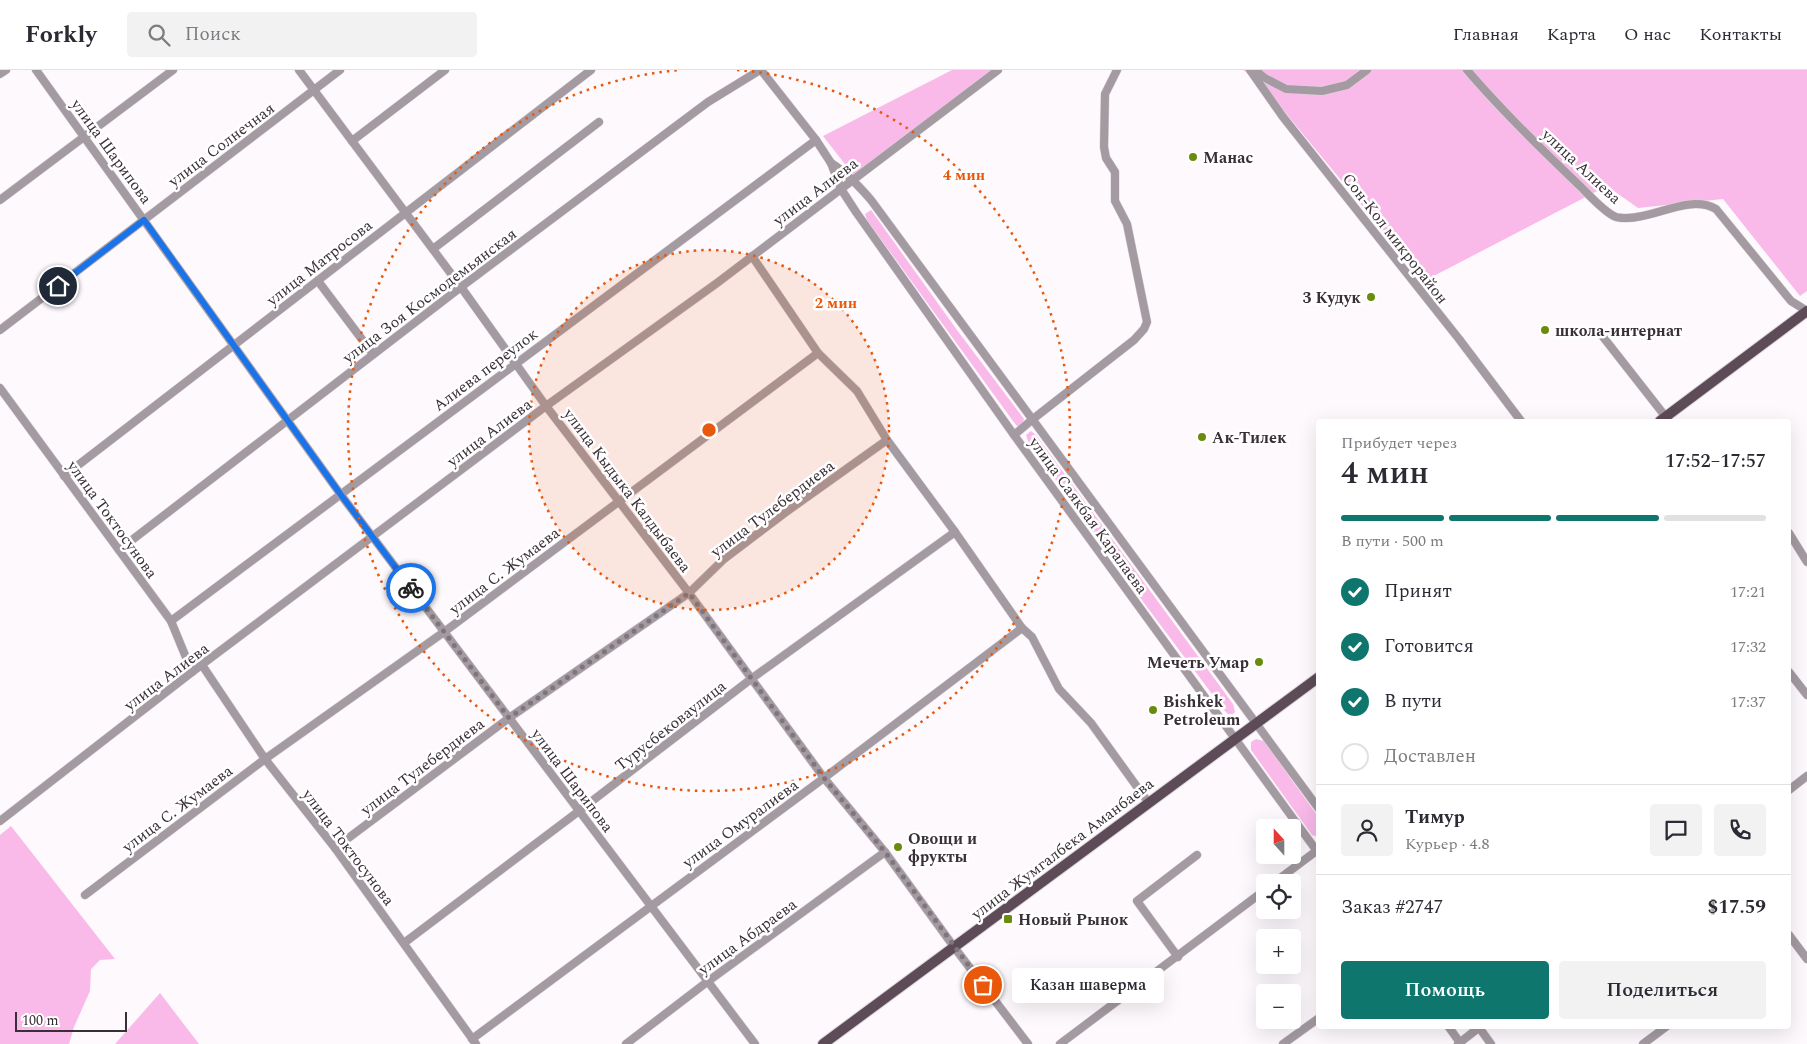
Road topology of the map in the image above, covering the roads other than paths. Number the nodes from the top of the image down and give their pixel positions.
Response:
1 (6, 70) edge
2 (36, 70) edge
3 (173, 70) edge
4 (299, 70) edge
5 (340, 70) edge
6 (445, 70) edge
7 (591, 70) edge
8 (761, 70) edge
9 (998, 70) edge
10 (1116, 70) edge
11 (1250, 70) edge
12 (1255, 70) edge
13 (1367, 70) edge
14 (1467, 70) edge
15 (0, 74) edge
16 (314, 90) junction
17 (599, 122) dead end
18 (84, 137) junction
19 (816, 140) junction
20 (352, 142) junction
21 (831, 163) junction
22 (853, 179) junction
23 (841, 189) junction
24 (0, 200) edge
25 (406, 213) junction
26 (144, 220) junction
27 (433, 250) junction
28 (752, 256) junction
29 (318, 280) junction
30 (461, 287) junction
31 (1807, 311) edge
32 (0, 330) edge
33 (1600, 332) dead end
34 (234, 345) junction
35 (818, 353) junction
36 (374, 354) junction
37 (515, 364) junction
38 (0, 388) edge
39 (546, 406) junction
40 (1033, 419) junction
41 (1519, 419) edge
42 (1664, 419) edge
43 (1666, 419) edge
44 (288, 420) junction
45 (1014, 435) junction
46 (888, 440) junction
47 (64, 476) junction
48 (341, 495) junction
49 (619, 502) junction
50 (955, 532) junction
51 (1791, 536) edge
52 (373, 537) junction
53 (119, 550) junction
54 (1807, 562) edge
55 (689, 593) junction
56 (171, 621) junction
57 (1022, 628) junction
58 (444, 632) junction
59 (202, 665) junction
60 (192, 672) junction
61 (1791, 675) edge
62 (751, 679) junction
63 (1316, 679) edge
64 (1807, 695) edge
65 (509, 718) junction
66 (1257, 724) junction
67 (1236, 740) junction
68 (265, 759) junction
69 (1807, 776) edge
70 (824, 778) junction
71 (1791, 788) edge
72 (1148, 802) junction
73 (1316, 805) edge
74 (579, 812) junction
75 (0, 821) edge
76 (335, 848) junction
77 (1316, 848) edge
78 (885, 852) junction
79 (1316, 852) edge
80 (1197, 856) dead end
81 (1286, 874) edge
82 (85, 895) dead end
83 (1256, 897) edge
84 (651, 905) junction
85 (1791, 938) edge
86 (404, 943) junction
87 (954, 947) junction
88 (1178, 957) junction
89 (1807, 959) edge
90 (707, 982) junction
91 (1316, 1020) edge
92 (1450, 1029) edge
93 (1478, 1029) edge
94 (1481, 1029) edge
95 (1663, 1029) edge
96 (474, 1041) edge
97 (626, 1044) edge
98 (755, 1044) edge
99 (823, 1044) edge
100 (1028, 1044) edge
101 (1060, 1044) edge
102 (1283, 1044) edge
103 (1460, 1044) edge
104 (1491, 1044) edge
105 (1642, 1044) edge

1 - 15 street
2 - 18 street, улица Шарипова
3 - 18 street
4 - 16 street, улица Кыдыка Калдыбаева
5 - 16 street, улица Солнечная
6 - 20 street
7 - 25 street, улица Матросова
8 - 19 street
8 - 30 street, улица Зоя Космодемьянская
9 - 22 street, улица Алиева
10 - 40 street
11 - 41 street, Сон-Кол микрорайон
12 - 13 street
14 - 31 street, улица Алиева
16 - 20 street, улица Кыдыка Калдыбаева
16 - 26 street, улица Солнечная
17 - 27 street
18 - 24 street
18 - 26 street, улица Шарипова
19 - 21 street
19 - 37 street, Алиева переулок
20 - 25 street, улица Кыдыка Калдыбаева
21 - 22 street, улица Саякбая Каралаева
21 - 23 street, улица Саякбая Каралаева
22 - 23 street, улица Алиева
22 - 40 street, улица Саякбая Каралаева
23 - 28 street, улица Алиева
23 - 45 street, улица Саякбая Каралаева
25 - 27 street, улица Кыдыка Калдыбаева
25 - 29 street, улица Матросова
26 - 32 street, улица Солнечная
26 - 34 street, улица Шарипова
27 - 30 street, улица Кыдыка Калдыбаева
28 - 35 street
28 - 39 street, улица Алиева
29 - 34 street, улица Матросова
29 - 36 street
30 - 36 street, улица Зоя Космодемьянская
30 - 37 street, улица Кыдыка Калдыбаева
31 - 43 main road
33 - 42 street
34 - 44 street, улица Шарипова
34 - 47 street, улица Матросова
35 - 46 street
35 - 49 street, улица С. Жумаева
36 - 44 street, улица Зоя Космодемьянская
37 - 39 street, улица Кыдыка Калдыбаева
37 - 48 street, Алиева переулок
38 - 47 street, улица Токтосунова
39 - 49 street, улица Кыдыка Калдыбаева
39 - 52 street, улица Алиева
40 - 45 street
40 - 66 street, улица Саякбая Каралаева
44 - 48 street, улица Шарипова
44 - 53 street, улица Зоя Космодемьянская
45 - 67 street, улица Саякбая Каралаева
46 - 50 street
46 - 55 street, улица Тулебердиева
47 - 53 street, улица Токтосунова
48 - 52 street, улица Шарипова
48 - 56 street, Алиева переулок
49 - 55 street, улица Кыдыка Калдыбаева
49 - 58 street, улица С. Жумаева
50 - 57 street
50 - 62 street, Турусбековаулица
51 - 54 street
52 - 58 street, улица Шарипова
52 - 59 street, улица Алиева
53 - 56 street, улица Токтосунова
55 - 62 street, улица Кыдыка Калдыбаева
55 - 65 street, улица Тулебердиева
56 - 60 street, улица Токтосунова
57 - 70 street, улица Омуралиева
57 - 72 street
58 - 65 street, улица Шарипова
58 - 68 street, улица С. Жумаева
59 - 60 street, улица Алиева
59 - 68 street, улица Токтосунова
60 - 75 street, улица Алиева
61 - 64 street
62 - 70 street, улица Кыдыка Калдыбаева
62 - 74 street, Турусбековаулица
63 - 66 main road, улица Жумгалбека Аманбаева
65 - 74 street, улица Шарипова
65 - 76 street, улица Тулебердиева
66 - 67 main road, улица Жумгалбека Аманбаева
66 - 73 street, улица Саякбая Каралаева
67 - 72 main road, улица Жумгалбека Аманбаева
67 - 77 street, улица Саякбая Каралаева
68 - 76 street, улица Токтосунова
68 - 82 street, улица С. Жумаева
69 - 71 street
70 - 78 street, улица Кыдыка Калдыбаева
70 - 84 street, улица Омуралиева
72 - 87 main road, улица Жумгалбека Аманбаева
74 - 84 street, улица Шарипова
74 - 86 street, Турусбековаулица
76 - 86 street, улица Токтосунова
78 - 87 street, улица Кыдыка Калдыбаева
78 - 90 street, улица Абдраева
79 - 81 street
80 - 88 street
83 - 88 street
84 - 90 street, улица Шарипова
84 - 96 street, улица Омуралиева
85 - 89 street
86 - 96 street, улица Токтосунова
87 - 99 main road, улица Жумгалбека Аманбаева
87 - 100 street, улица Кыдыка Калдыбаева
88 - 101 street
90 - 97 street, улица Абдраева
90 - 98 street, улица Шарипова
91 - 102 street
92 - 103 street
93 - 103 street
94 - 104 street
95 - 105 street

